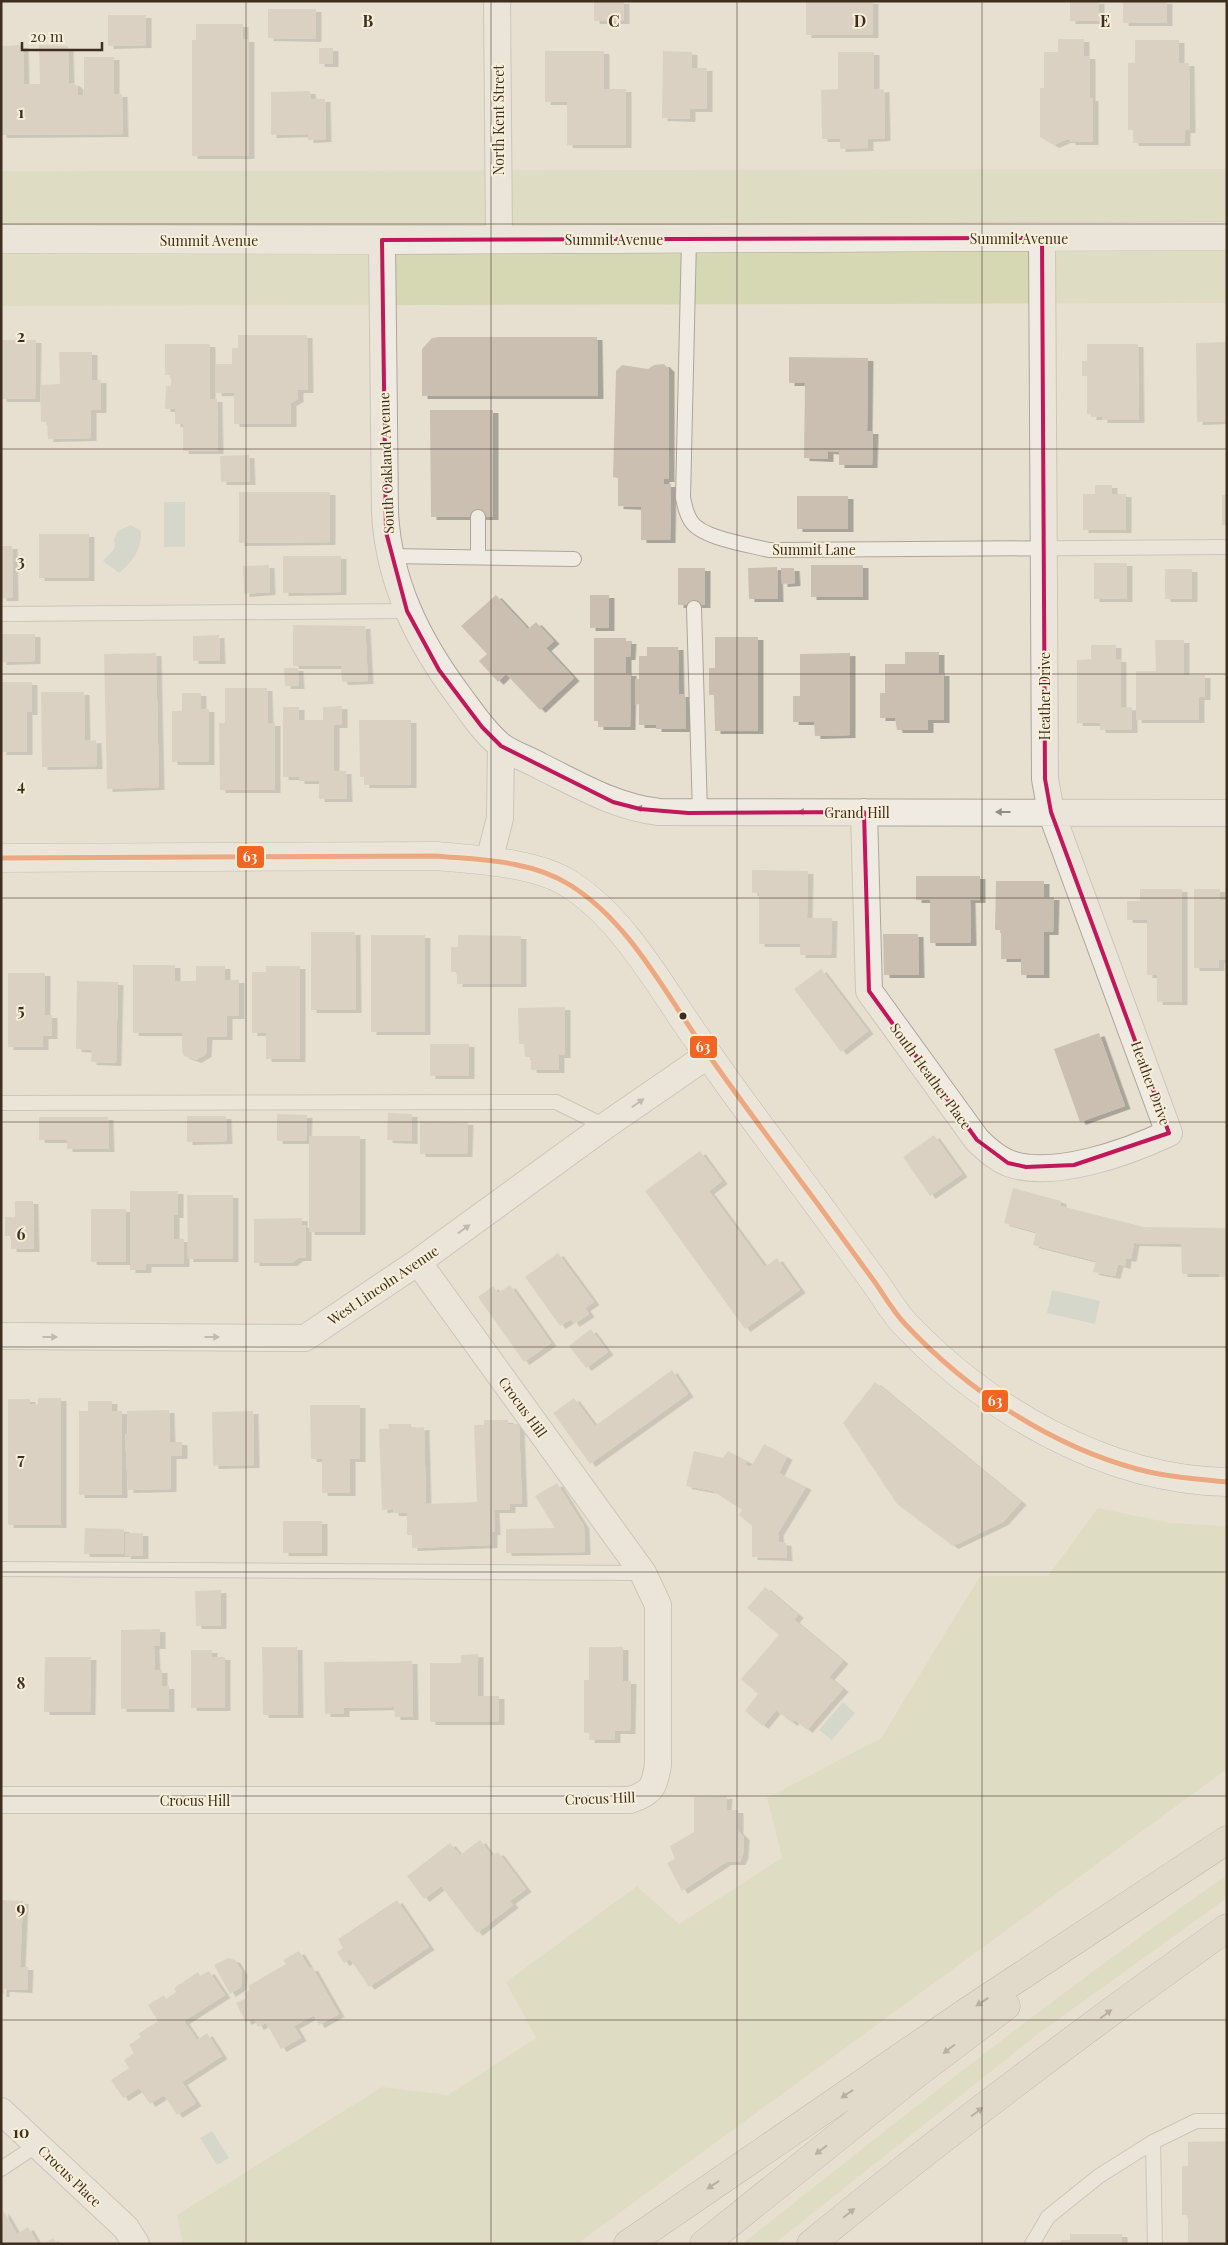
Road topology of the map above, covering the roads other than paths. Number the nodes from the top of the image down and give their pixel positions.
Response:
1 (497, 1) edge
2 (1227, 236) edge
3 (1042, 238) junction
4 (499, 239) junction
5 (689, 239) junction
6 (1, 240) edge
7 (382, 240) junction
8 (478, 517) dead end
9 (1043, 548) junction
10 (1227, 548) edge
11 (390, 556) junction
12 (478, 557) junction
13 (574, 559) dead end
14 (694, 608) dead end
15 (407, 611) junction
16 (1, 614) edge
17 (502, 746) junction
18 (864, 812) junction
19 (1051, 812) junction
20 (700, 813) junction
21 (1227, 813) edge
22 (1, 858) edge
23 (489, 861) junction
24 (708, 1055) junction
25 (1, 1103) edge
26 (605, 1126) junction
27 (1169, 1133) joint
28 (418, 1262) junction
29 (1, 1336) edge
30 (1227, 1482) edge
31 (1, 1569) edge
32 (643, 1573) junction
33 (1, 1800) edge
34 (1227, 1842) edge
35 (1227, 1928) edge
36 (1, 2111) edge
37 (1227, 2121) edge
38 (1153, 2142) junction
39 (38, 2145) junction
40 (1, 2169) edge
41 (136, 2244) edge
42 (628, 2244) edge
43 (704, 2244) edge
44 (811, 2244) edge
45 (1032, 2244) edge
46 (1155, 2244) edge

1 - 4 street, North Kent Street
2 - 3 main road, Summit Avenue
3 - 5 main road, Summit Avenue
3 - 9 street, Heather Drive
4 - 5 main road, Summit Avenue
4 - 7 main road, Summit Avenue
5 - 9 lane, Summit Lane
6 - 7 main road, Summit Avenue
7 - 11 street, South Oakland Avenue
8 - 12 lane
9 - 10 lane, Summit Lane
9 - 19 street, Heather Drive
11 - 12 lane
11 - 15 street, South Oakland Avenue
12 - 13 lane
14 - 20 lane
15 - 16 lane
15 - 17 street, South Oakland Avenue
20 -> 17 street, Grand Hill
17 - 23 street
19 -> 18 street, Grand Hill
18 -> 20 street, Grand Hill
18 - 27 street, South Heather Place
19 - 21 street, Grand Hill
19 - 27 street, Heather Drive
22 - 23 main road
23 - 24 main road
26 -> 24 street, West Lincoln Avenue
24 - 30 main road
25 - 26 lane
28 -> 26 street, West Lincoln Avenue
29 -> 28 street, West Lincoln Avenue
28 - 32 street, Crocus Hill
31 - 32 lane
32 - 33 street, Crocus Hill
34 -> 42 highway
34 -> 43 highway
44 -> 35 highway
36 - 39 street, Crocus Place
37 - 38 lane
38 - 45 lane
38 - 46 lane
39 - 40 lane
39 - 41 street, Crocus Place

